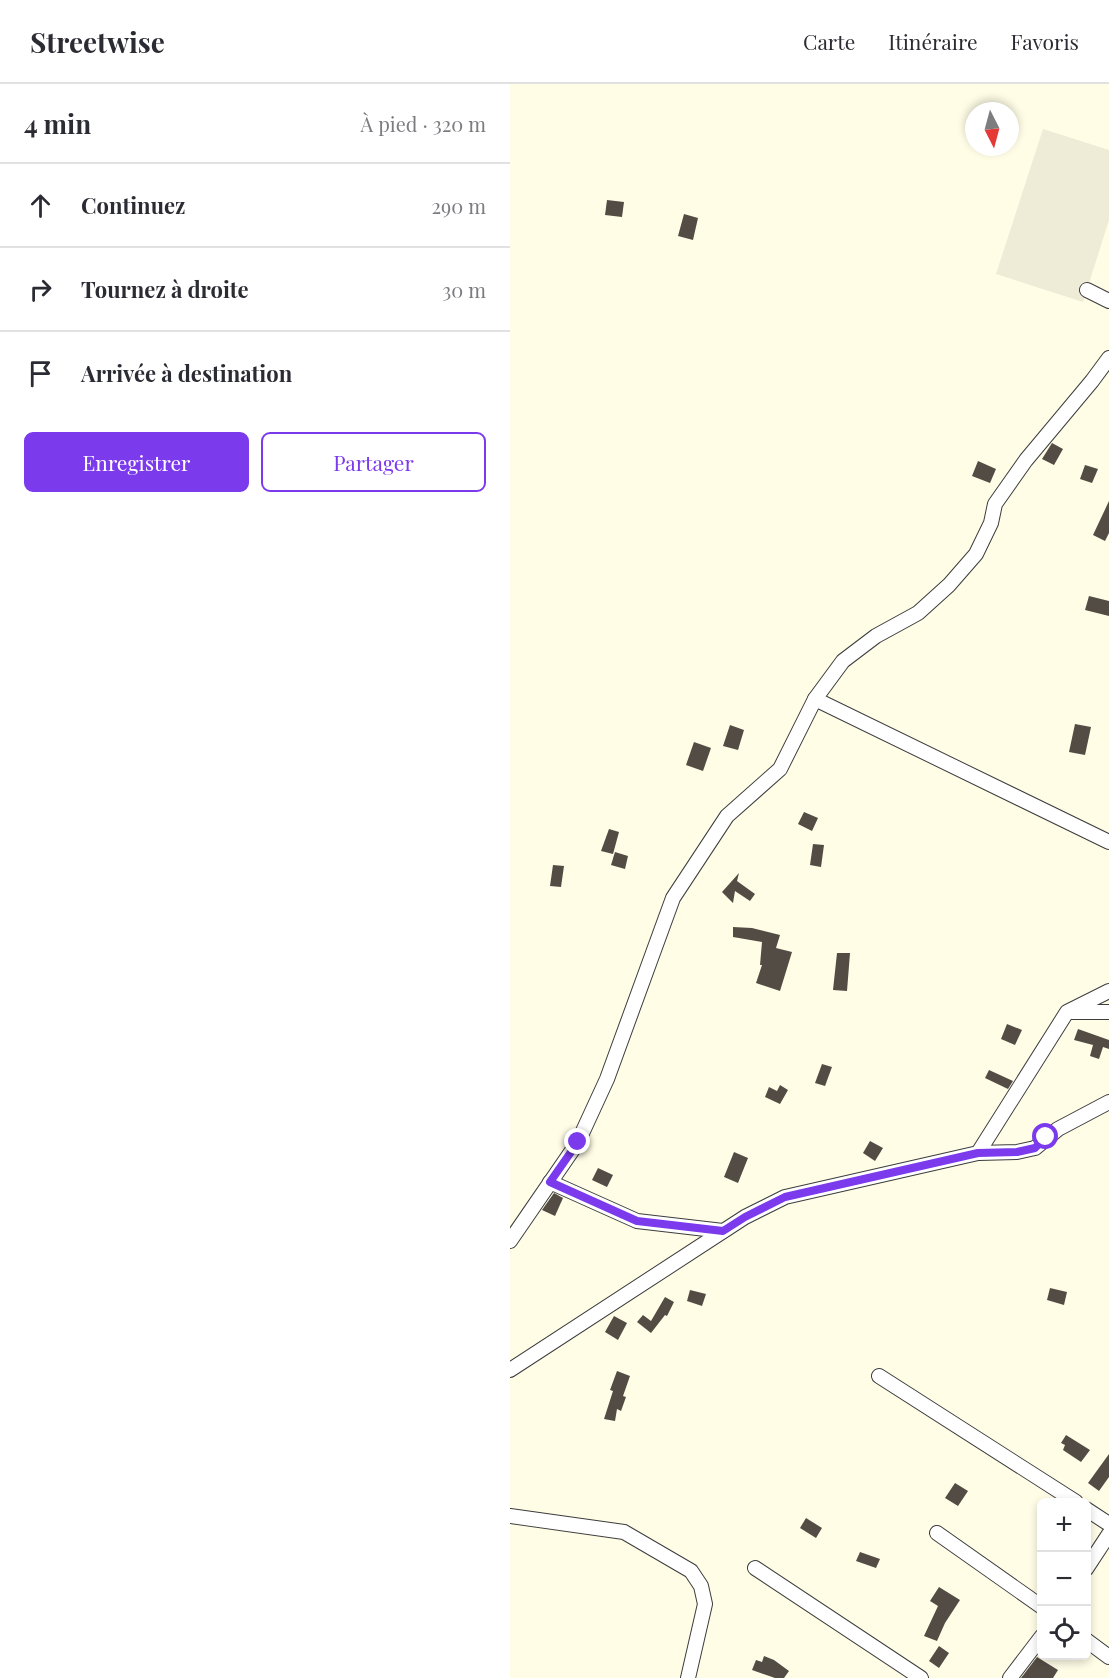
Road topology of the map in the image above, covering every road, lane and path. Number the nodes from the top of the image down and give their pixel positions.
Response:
1 (1087, 290) dead end
2 (1109, 301) edge
3 (1109, 357) edge
4 (815, 699) junction
5 (1109, 842) edge
6 (1109, 991) edge
7 (1067, 1012) junction
8 (1109, 1012) edge
9 (1109, 1102) edge
10 (978, 1153) junction
11 (550, 1182) junction
12 (723, 1231) junction
13 (510, 1241) edge
14 (510, 1370) edge
15 (879, 1376) dead end
16 (1068, 1498) edge
17 (1091, 1512) edge
18 (510, 1516) edge
19 (1109, 1524) edge
20 (938, 1533) dead end
21 (1109, 1534) edge
22 (1091, 1561) edge
23 (755, 1568) dead end
24 (1040, 1606) edge
25 (1037, 1641) edge
26 (1091, 1644) edge
27 (1109, 1657) edge
28 (688, 1678) edge
29 (921, 1678) edge
30 (1010, 1678) edge

1 - 2 street
3 - 4 street
4 - 5 street
4 - 11 street
6 - 7 street
7 - 8 street
7 - 10 street
9 - 10 street
10 - 12 street
11 - 12 street
11 - 13 street
12 - 14 street
15 - 16 street
17 - 19 street
18 - 28 street
20 - 24 street
21 - 22 street
23 - 29 street
25 - 30 street
26 - 27 street

